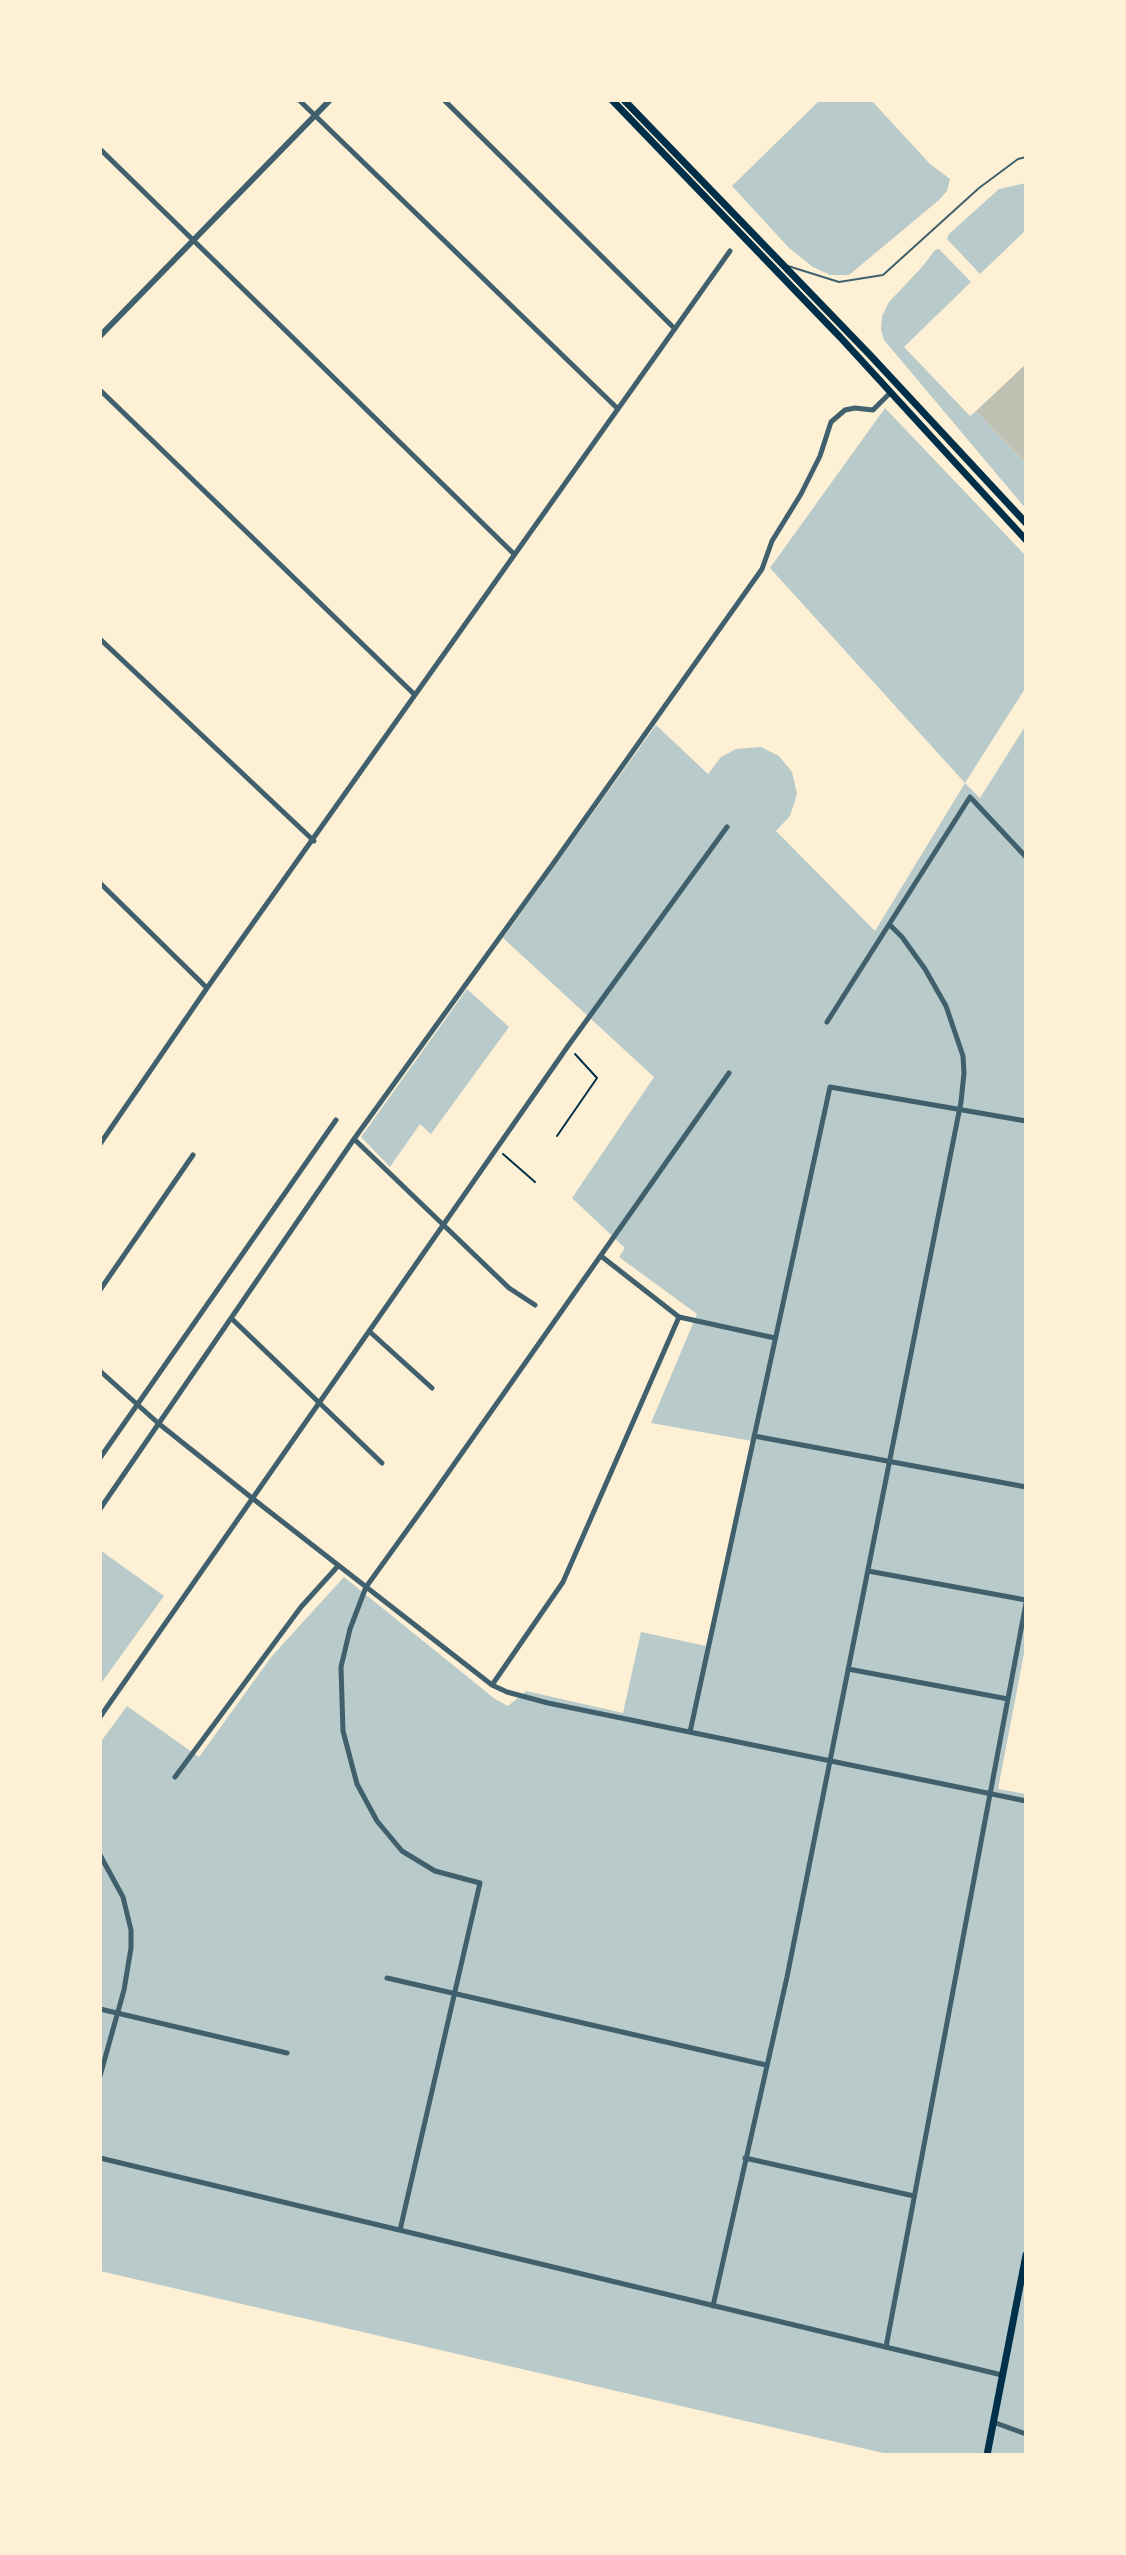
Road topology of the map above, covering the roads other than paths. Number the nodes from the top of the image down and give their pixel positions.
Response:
1 (299, 100) edge
2 (330, 100) edge
3 (444, 100) edge
4 (612, 100) edge
5 (624, 100) edge
6 (315, 115) junction
7 (100, 149) edge
8 (1026, 157) edge
9 (194, 239) junction
10 (730, 251) dead end
11 (783, 265) junction
12 (675, 329) junction
13 (100, 336) edge
14 (100, 390) edge
15 (891, 392) junction
16 (618, 409) junction
17 (1026, 523) edge
18 (1026, 540) edge
19 (514, 554) junction
20 (100, 639) edge
21 (416, 696) junction
22 (727, 827) dead end
23 (314, 841) junction
24 (1026, 857) edge
25 (100, 883) edge
26 (890, 925) junction
27 (207, 988) junction
28 (827, 1022) dead end
29 (729, 1073) dead end
30 (960, 1110) junction
31 (336, 1120) dead end
32 (1026, 1121) edge
33 (100, 1129) edge
34 (106, 1135) junction
35 (354, 1139) junction
36 (100, 1144) edge
37 (193, 1155) dead end
38 (443, 1225) junction
39 (601, 1256) junction
40 (100, 1290) edge
41 (535, 1305) dead end
42 (679, 1317) junction
43 (231, 1318) junction
44 (369, 1331) junction
45 (775, 1338) junction
46 (100, 1371) edge
47 (432, 1388) dead end
48 (319, 1402) junction
49 (137, 1404) junction
50 (158, 1423) junction
51 (754, 1436) junction
52 (100, 1458) edge
53 (890, 1462) junction
54 (382, 1463) dead end
55 (1026, 1487) edge
56 (252, 1498) junction
57 (100, 1509) edge
58 (338, 1566) junction
59 (868, 1571) junction
60 (366, 1587) junction
61 (1026, 1602) edge
62 (848, 1669) junction
63 (492, 1685) junction
64 (1008, 1699) junction
65 (100, 1717) edge
66 (690, 1732) junction
67 (830, 1761) junction
68 (175, 1777) dead end
69 (990, 1794) junction
70 (1026, 1801) edge
71 (100, 1855) edge
72 (387, 1978) dead end
73 (455, 1995) junction
74 (100, 2009) edge
75 (117, 2013) junction
76 (287, 2053) dead end
77 (766, 2065) junction
78 (100, 2076) edge
79 (100, 2158) edge
80 (745, 2158) junction
81 (914, 2196) junction
82 (400, 2230) junction
83 (1026, 2255) edge
84 (713, 2306) junction
85 (886, 2347) junction
86 (1002, 2375) junction
87 (993, 2422) junction
88 (1026, 2434) edge
89 (987, 2455) edge

1 - 6 street
2 - 6 street
3 - 12 street
4 - 15 main road
5 - 11 main road
6 - 9 street
6 - 16 street
7 - 9 street
8 - 11 lane
9 - 13 street
9 - 19 street
10 - 12 street
11 - 17 main road
12 - 16 street
14 - 21 street
15 - 18 main road
15 - 35 street
16 - 19 street
19 - 21 street
20 - 23 street
21 - 23 street
22 - 38 street
23 - 27 street
24 - 26 street
25 - 27 street
26 - 28 street
26 - 30 street
27 - 34 street
29 - 39 street
30 - 32 street
30 - 45 street
30 - 53 street
31 - 49 street
33 - 34 street
34 - 36 street
35 - 38 street
35 - 43 street
37 - 40 street
38 - 41 street
38 - 44 street
39 - 42 street
39 - 60 street
42 - 45 street
42 - 63 street
43 - 48 street
43 - 50 street
44 - 47 street
44 - 48 street
45 - 51 street
46 - 49 street
48 - 54 street
48 - 56 street
49 - 50 street
49 - 52 street
50 - 56 street
50 - 57 street
51 - 53 street
51 - 66 street
53 - 55 street
53 - 59 street
56 - 58 street
56 - 65 street
58 - 60 street
58 - 68 street
59 - 61 street
59 - 62 street
60 - 63 street
60 - 73 street
61 - 64 street
62 - 64 street
62 - 67 street
63 - 66 street
64 - 69 street
66 - 67 street
67 - 69 street
67 - 77 street
69 - 70 street
69 - 81 street
71 - 75 street
72 - 73 street
73 - 77 street
73 - 82 street
74 - 75 street
75 - 76 street
75 - 78 street
77 - 80 street
79 - 82 street
80 - 81 street
80 - 84 street
81 - 85 street
82 - 84 street
83 - 86 main road
84 - 85 street
85 - 86 street
86 - 87 main road
87 - 88 street
87 - 89 main road

